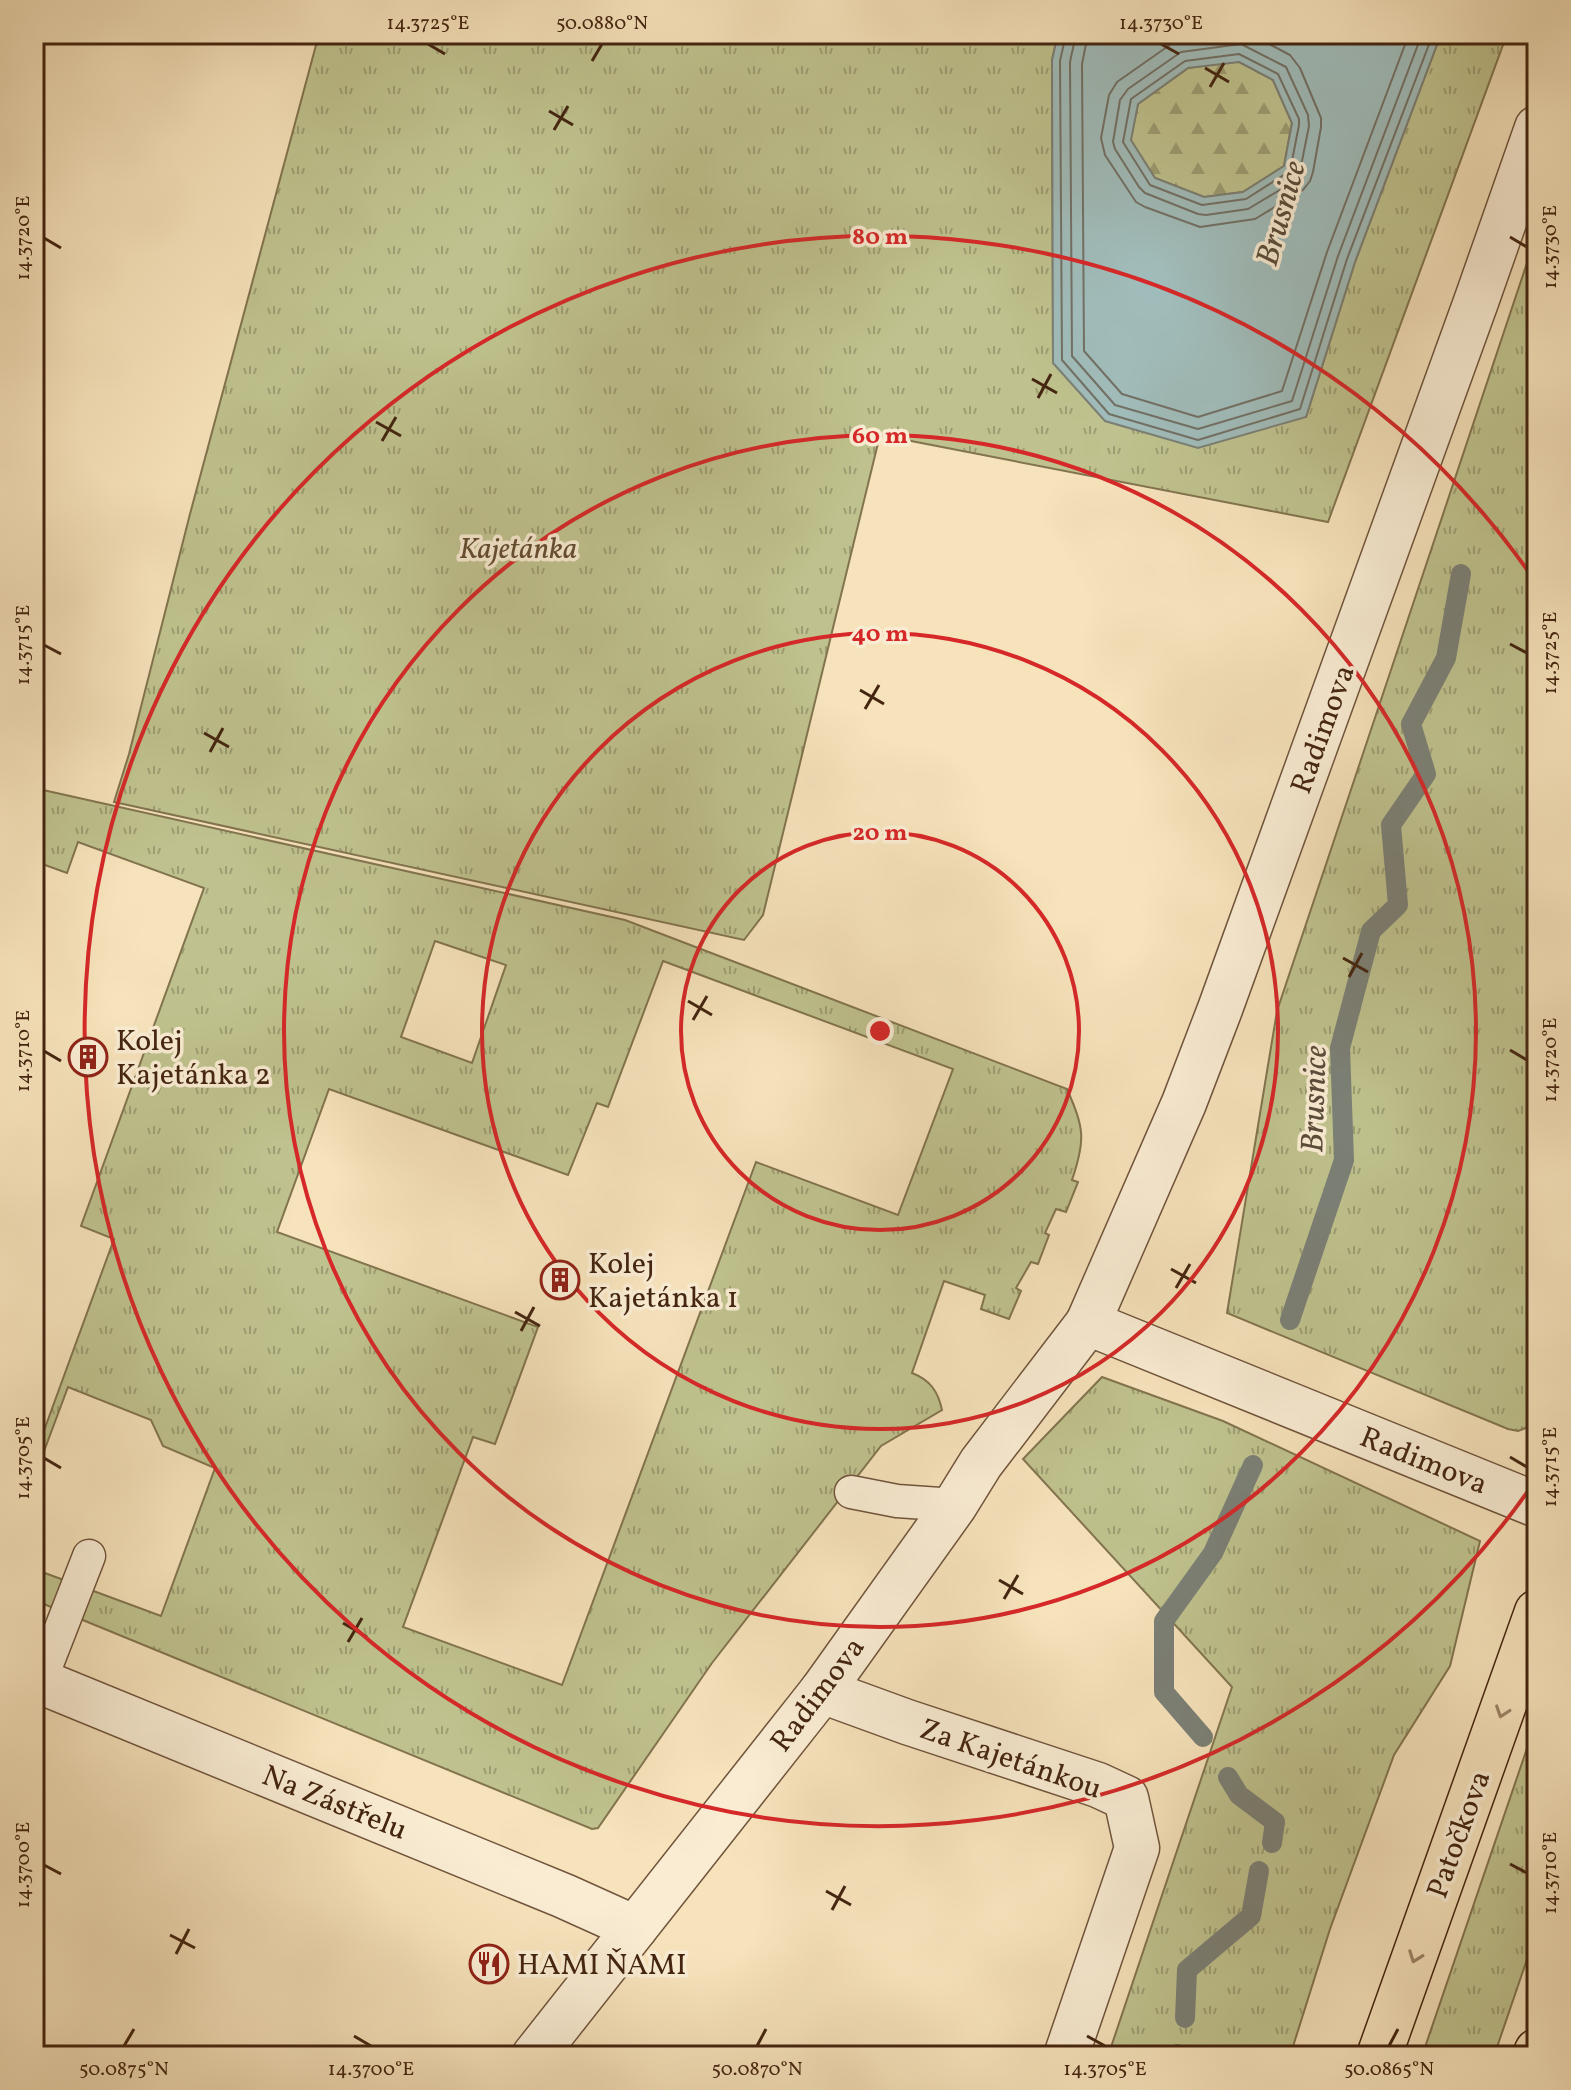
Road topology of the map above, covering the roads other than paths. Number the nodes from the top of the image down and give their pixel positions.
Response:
1 (1537, 128) edge
2 (1088, 1323) junction
3 (851, 1492) dead end
4 (955, 1505) junction
5 (1537, 1505) edge
6 (89, 1556) dead end
7 (1537, 1612) edge
8 (37, 1680) edge
9 (822, 1691) junction
10 (635, 1928) junction
11 (534, 2056) edge
12 (1066, 2056) edge
13 (1379, 2056) edge

1 - 2 street, Radimova
2 - 4 street, Radimova
2 - 5 street, Radimova
3 - 4 lane
4 - 9 street, Radimova
6 - 8 lane
7 -> 13 main road, Patočkova
8 - 10 street, Na Zástřelu
9 - 10 street, Radimova
9 - 12 street, Za Kajetánkou
10 - 11 street, Radimova

